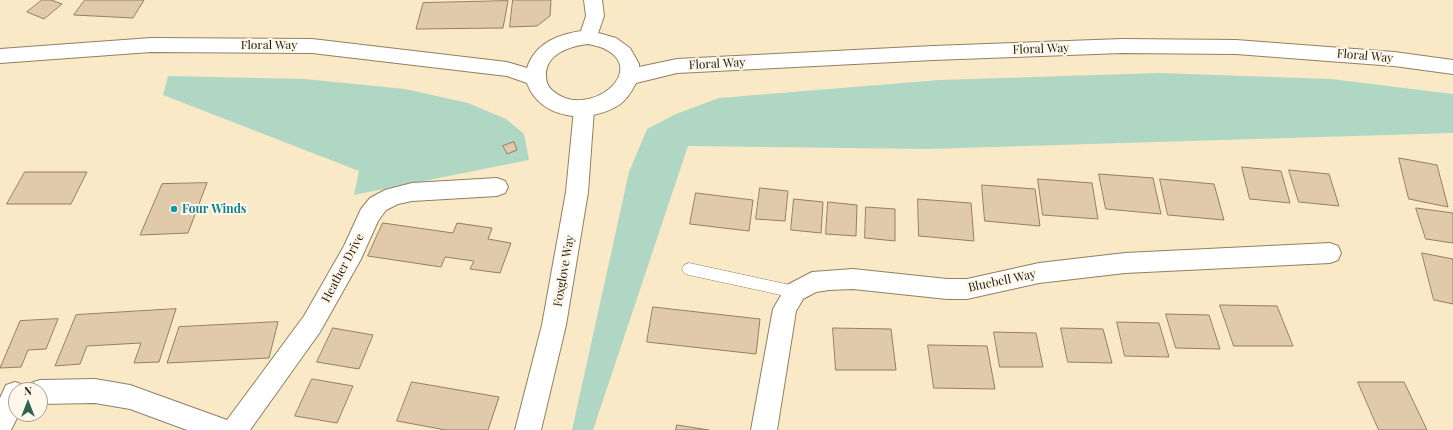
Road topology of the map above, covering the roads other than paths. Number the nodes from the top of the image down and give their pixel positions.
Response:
1 (593, 0) edge
2 (588, 37) junction
3 (0, 56) edge
4 (1453, 67) edge
5 (630, 77) junction
6 (535, 78) junction
7 (584, 109) junction
8 (497, 187) dead end
9 (1330, 253) dead end
10 (689, 269) dead end
11 (795, 292) junction
12 (48, 392) edge
13 (8, 400) edge
14 (0, 426) edge
15 (221, 430) edge
16 (235, 430) edge
17 (528, 430) edge
18 (764, 430) edge

1 - 2 street
2 - 5 street
2 - 6 street
3 - 6 street, Floral Way
4 - 5 street, Floral Way
5 - 7 street
6 - 7 street
7 - 17 street, Foxglove Way
8 - 16 street, Heather Drive
9 - 11 street, Bluebell Way
10 - 11 lane
11 - 18 street, Bluebell Way
12 - 15 street
13 - 14 street

